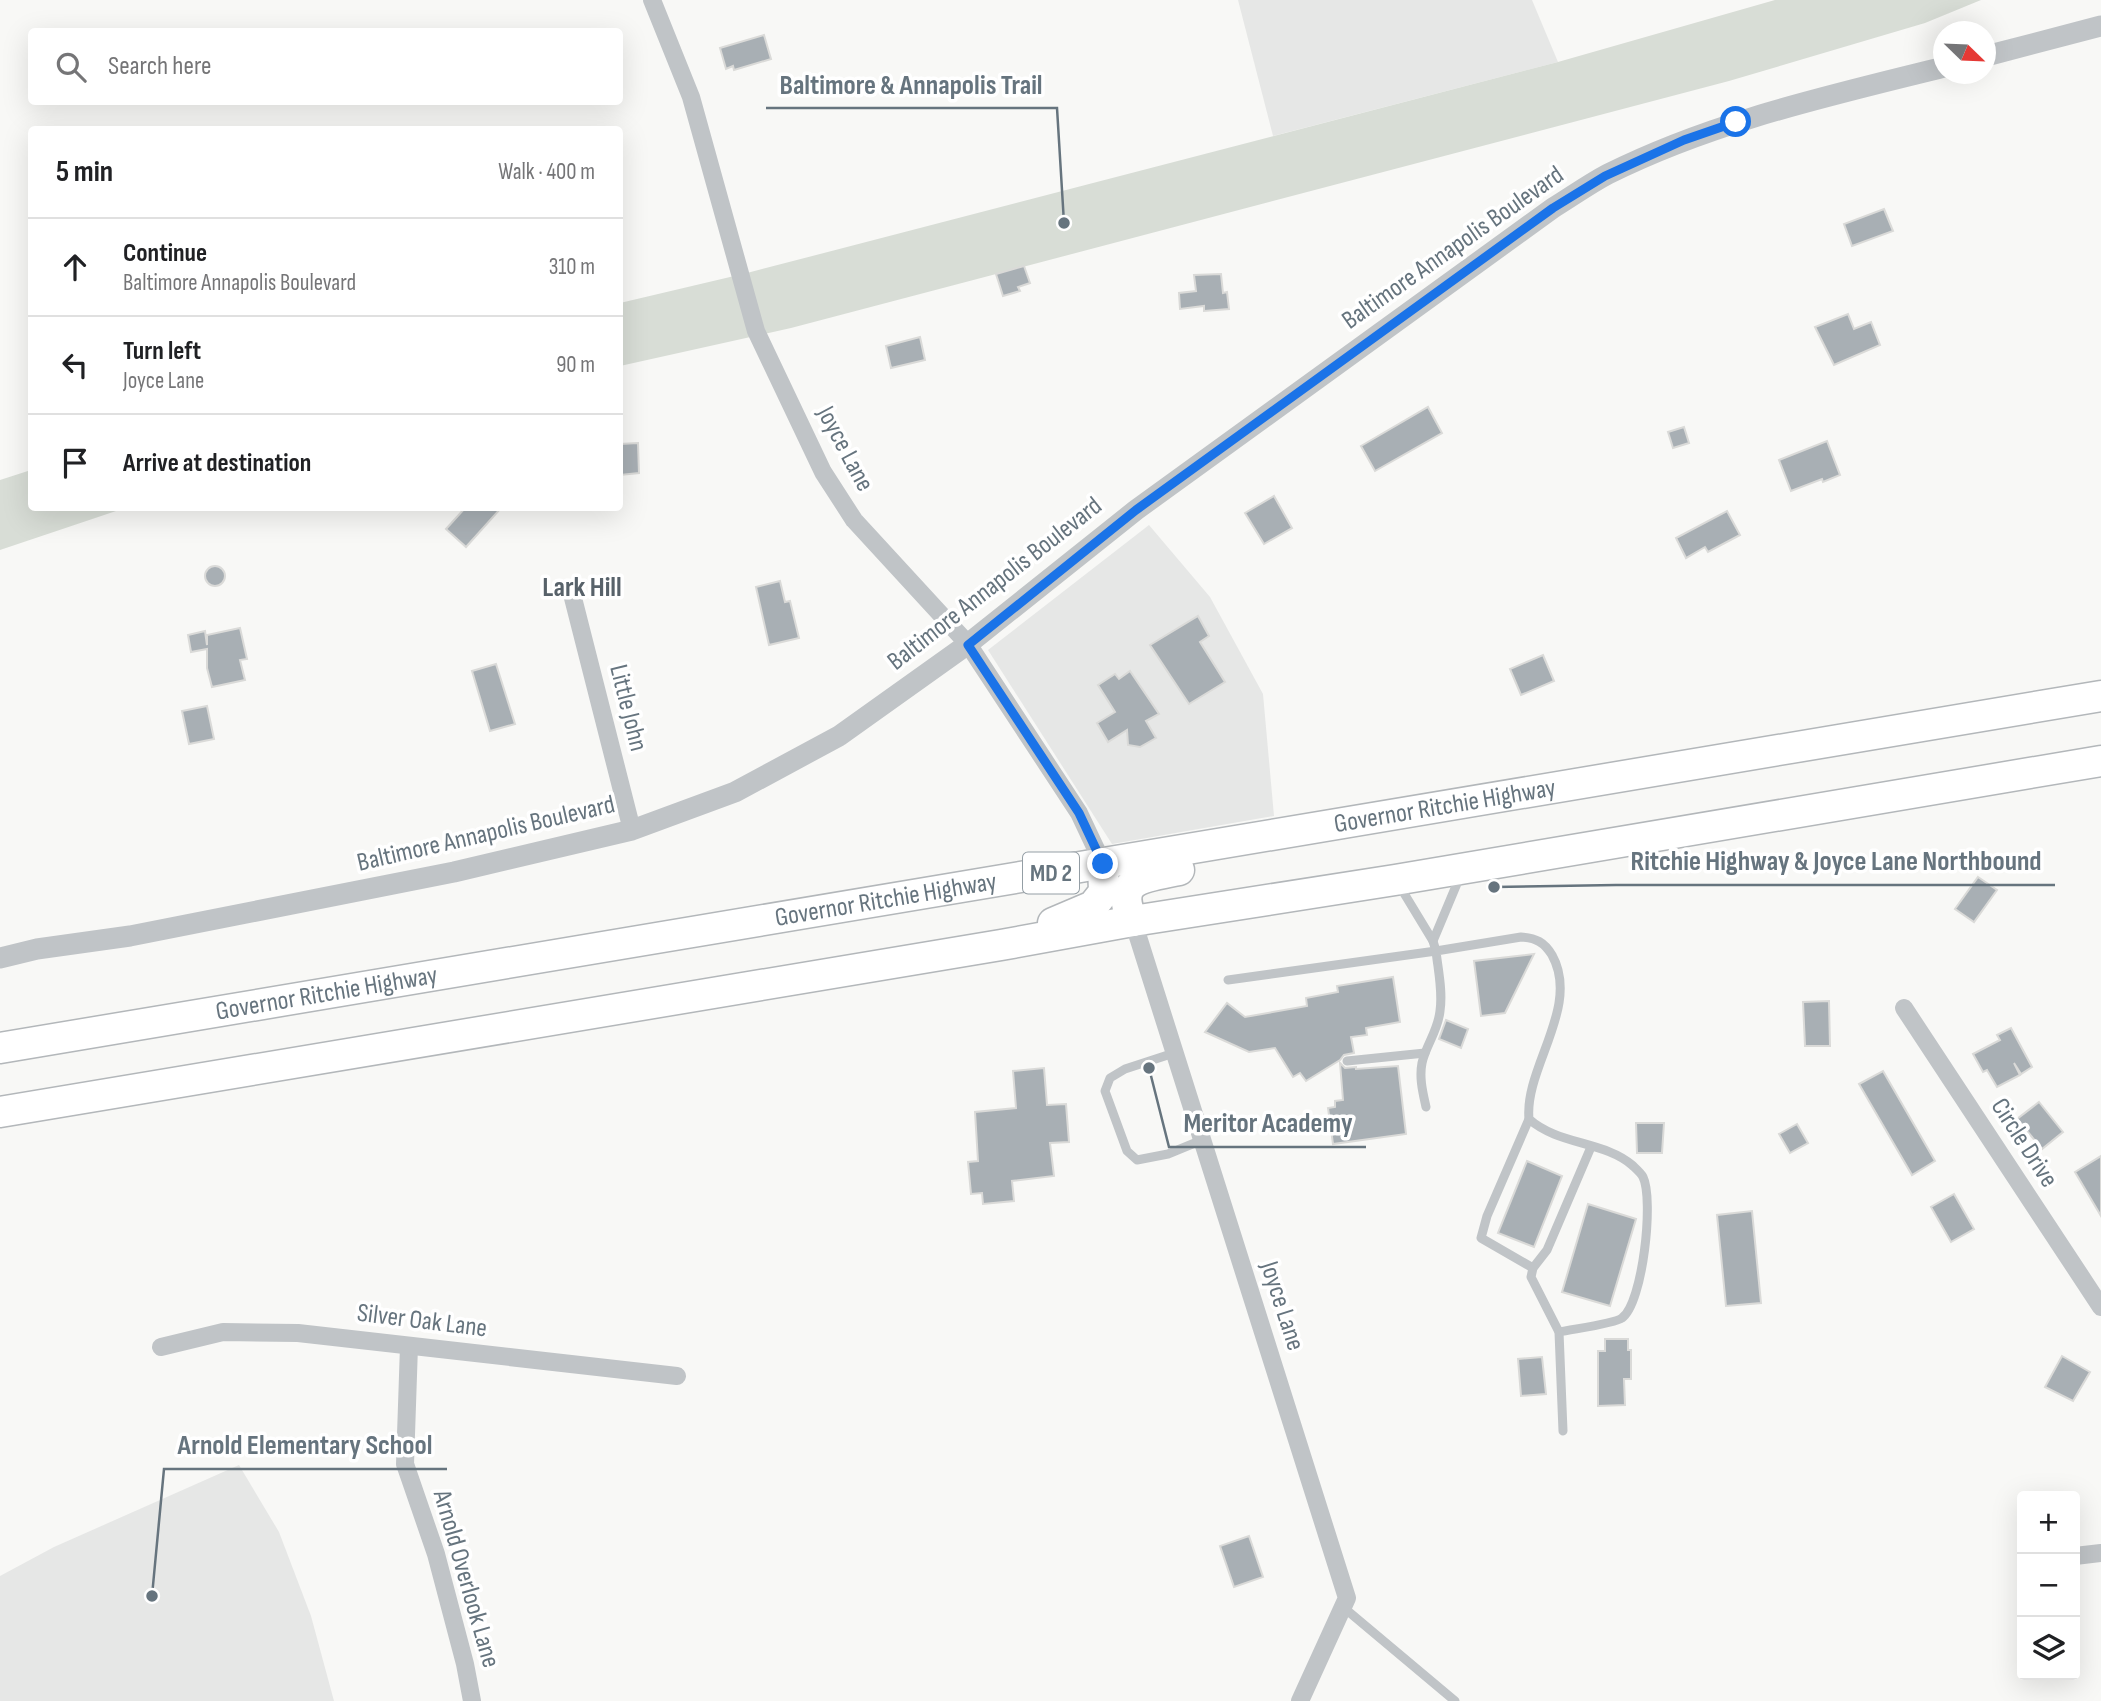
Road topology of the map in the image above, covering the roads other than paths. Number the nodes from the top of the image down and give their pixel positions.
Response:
1 (652, 0) edge
2 (2101, 26) edge
3 (1996, 53) edge
4 (1933, 70) edge
5 (573, 598) dead end
6 (968, 645) junction
7 (2101, 696) edge
8 (2101, 761) edge
9 (632, 830) junction
10 (1295, 832) junction
11 (1103, 864) junction
12 (1463, 868) junction
13 (1395, 880) junction
14 (1133, 921) junction
15 (1001, 945) junction
16 (1435, 946) junction
17 (0, 958) edge
18 (1228, 980) dead end
19 (1904, 1008) dead end
20 (0, 1048) edge
21 (1174, 1053) junction
22 (1425, 1054) junction
23 (1348, 1061) dead end
24 (1426, 1107) dead end
25 (0, 1112) edge
26 (1529, 1119) junction
27 (1202, 1140) junction
28 (1591, 1147) junction
29 (1533, 1268) junction
30 (2101, 1307) edge
31 (1559, 1332) junction
32 (409, 1346) junction
33 (161, 1348) dead end
34 (677, 1376) dead end
35 (1563, 1431) dead end
36 (2101, 1553) edge
37 (2080, 1555) edge
38 (1343, 1606) junction
39 (472, 1701) edge
40 (1300, 1701) edge
41 (1455, 1701) edge

1 - 6 street, Joyce Lane
2 - 3 street
4 - 6 street, Baltimore Annapolis Boulevard
5 - 9 street, Little John
6 - 9 street, Baltimore Annapolis Boulevard
6 - 11 street, Joyce Lane
7 - 10 highway, Governor Ritchie Highway / MD 2
8 - 12 highway, MD 2
9 - 17 street, Baltimore Annapolis Boulevard
10 - 11 highway, Governor Ritchie Highway / MD 2
10 - 14 highway
11 - 15 highway
11 - 20 highway, Governor Ritchie Highway / MD 2
12 - 13 highway, MD 2
12 - 16 lane
13 - 14 highway, MD 2
13 - 16 lane
14 - 15 highway, MD 2
14 - 21 street, Joyce Lane
15 - 25 highway, MD 2
16 - 18 lane
16 - 22 lane
16 - 26 lane
19 - 30 street, Circle Drive
21 - 27 street, Joyce Lane
21 - 27 lane
22 - 23 lane
22 - 24 lane
26 - 28 lane
26 - 29 lane
27 - 38 street, Joyce Lane
28 - 29 lane
28 - 31 lane
29 - 31 lane
31 - 35 lane
32 - 33 street, Silver Oak Lane
32 - 34 street, Silver Oak Lane
32 - 39 street, Arnold Overlook Lane
36 - 37 street
38 - 40 street
38 - 41 lane

